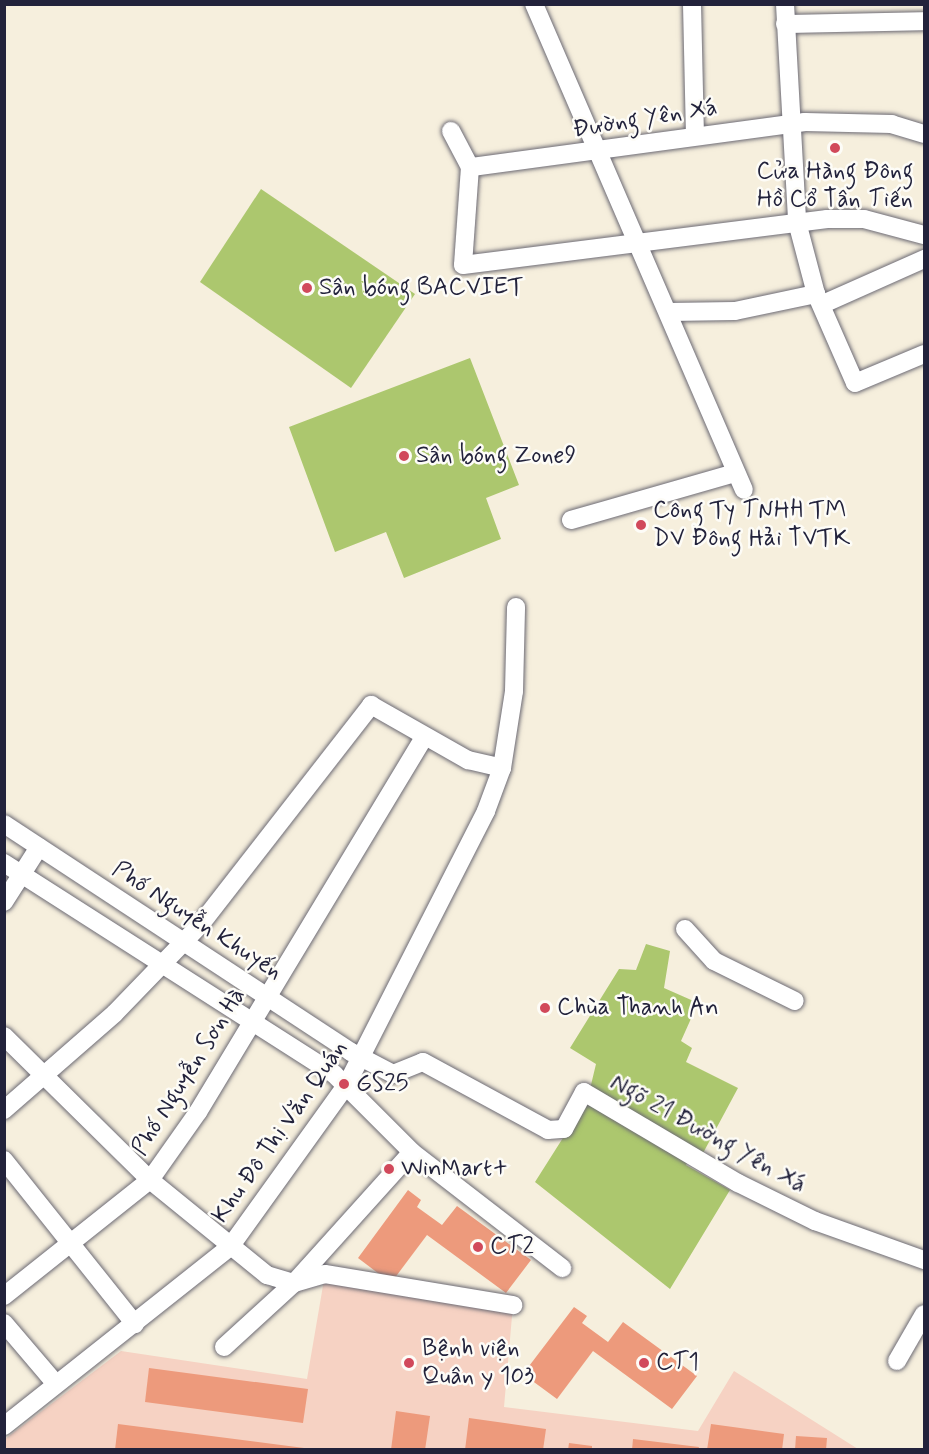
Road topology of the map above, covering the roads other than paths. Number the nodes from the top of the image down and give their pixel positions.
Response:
1 (534, 4) edge
2 (692, 4) edge
3 (784, 4) edge
4 (924, 21) edge
5 (786, 24) junction
6 (790, 124) junction
7 (451, 131) dead end
8 (695, 134) junction
9 (924, 134) edge
10 (600, 152) junction
11 (470, 167) junction
12 (797, 222) junction
13 (924, 234) edge
14 (637, 242) junction
15 (924, 259) edge
16 (820, 299) junction
17 (669, 312) junction
18 (924, 354) edge
19 (735, 473) junction
20 (744, 490) dead end
21 (571, 520) dead end
22 (516, 608) dead end
23 (424, 738) junction
24 (502, 768) junction
25 (4, 824) edge
26 (39, 847) junction
27 (4, 863) edge
28 (22, 875) junction
29 (4, 902) edge
30 (685, 929) dead end
31 (184, 941) junction
32 (162, 967) junction
33 (266, 994) junction
34 (795, 1001) dead end
35 (250, 1020) junction
36 (4, 1036) edge
37 (362, 1059) junction
38 (43, 1076) junction
39 (347, 1084) junction
40 (4, 1110) edge
41 (412, 1152) junction
42 (4, 1160) edge
43 (150, 1180) junction
44 (70, 1243) junction
45 (230, 1247) junction
46 (924, 1260) edge
47 (562, 1268) dead end
48 (294, 1283) junction
49 (4, 1296) edge
50 (513, 1305) dead end
51 (924, 1314) edge
52 (4, 1323) edge
53 (135, 1324) junction
54 (224, 1347) dead end
55 (897, 1361) dead end
56 (56, 1384) junction
57 (4, 1426) edge

1 - 10 street
2 - 8 street
3 - 5 street
4 - 5 street
5 - 6 street
6 - 8 street, Đường Yên Xá
6 - 9 street, Đường Yên Xá
6 - 12 street
7 - 11 street
8 - 10 street, Đường Yên Xá
10 - 11 street, Đường Yên Xá
10 - 14 street
11 - 14 street
12 - 13 street
12 - 14 street
12 - 16 street
14 - 17 street
15 - 16 street
16 - 17 street
16 - 18 street
17 - 19 street
19 - 20 street
19 - 21 street
22 - 24 street, Khu Đô Thị Văn Quán
23 - 24 street
23 - 31 street
23 - 33 street, Phố Nguyễn Sơn Hà
24 - 37 street, Khu Đô Thị Văn Quán
25 - 26 street, Phố Nguyễn Khuyến
26 - 28 street
26 - 31 street, Phố Nguyễn Khuyến
27 - 28 street
28 - 29 street
28 - 32 street
30 - 34 street
31 - 32 street
31 - 33 street, Phố Nguyễn Khuyến
32 - 35 street
32 - 38 street
33 - 35 street, Phố Nguyễn Sơn Hà
33 - 37 street, Phố Nguyễn Khuyến
35 - 39 street
35 - 43 street, Phố Nguyễn Sơn Hà
36 - 38 street
37 - 39 street, Khu Đô Thị Văn Quán
37 - 46 street, Ngõ 21 Đường Yên Xá
38 - 40 street
38 - 43 street
39 - 41 street
39 - 45 street, Khu Đô Thị Văn Quán
41 - 47 street
41 - 48 street
42 - 44 street
43 - 44 street, Phố Nguyễn Sơn Hà
43 - 45 street
44 - 49 street, Phố Nguyễn Sơn Hà
44 - 53 street
45 - 48 street
45 - 53 street, Khu Đô Thị Văn Quán
48 - 50 street
48 - 54 street
51 - 55 street
52 - 56 street
53 - 56 street, Khu Đô Thị Văn Quán
56 - 57 street, Khu Đô Thị Văn Quán

